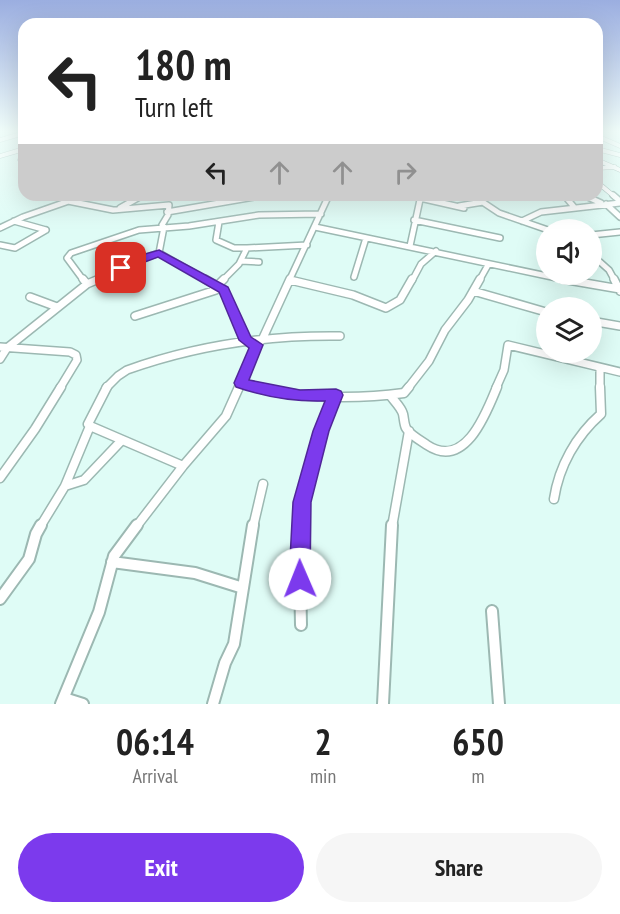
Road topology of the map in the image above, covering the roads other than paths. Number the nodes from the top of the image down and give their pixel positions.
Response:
1 (607, 164) edge
2 (615, 167) junction
3 (603, 168) edge
4 (620, 170) edge
5 (603, 187) edge
6 (68, 201) joint
7 (132, 201) edge
8 (133, 201) edge
9 (232, 201) edge
10 (326, 201) edge
11 (419, 201) edge
12 (439, 201) edge
13 (569, 201) edge
14 (597, 201) edge
15 (483, 202) joint
16 (620, 202) edge
17 (604, 204) junction
18 (574, 207) junction
19 (131, 208) junction
20 (119, 209) junction
21 (167, 212) junction
22 (321, 214) junction
23 (620, 217) edge
24 (14, 220) junction
25 (414, 220) junction
26 (522, 221) junction
27 (219, 222) junction
28 (536, 226) edge
29 (164, 227) junction
30 (315, 227) junction
31 (0, 228) edge
32 (620, 232) edge
33 (602, 234) edge
34 (366, 238) junction
35 (500, 238) dead end
36 (0, 245) edge
37 (307, 245) junction
38 (411, 247) junction
39 (248, 248) junction
40 (436, 252) junction
41 (159, 253) junction
42 (124, 255) dead end
43 (424, 260) junction
44 (135, 261) junction
45 (242, 261) junction
46 (259, 262) dead end
47 (602, 264) edge
48 (488, 265) junction
49 (609, 270) junction
50 (620, 270) edge
51 (354, 277) dead end
52 (290, 280) junction
53 (87, 284) junction
54 (219, 289) junction
55 (620, 290) edge
56 (473, 291) junction
57 (30, 297) dead end
58 (57, 306) junction
59 (536, 309) edge
60 (135, 316) dead end
61 (602, 323) edge
62 (620, 326) edge
63 (340, 336) dead end
64 (255, 342) junction
65 (4, 348) edge
66 (0, 359) edge
67 (600, 369) junction
68 (620, 372) edge
69 (241, 383) junction
70 (336, 395) junction
71 (395, 397) junction
72 (90, 426) junction
73 (409, 431) junction
74 (122, 440) junction
75 (183, 466) junction
76 (0, 478) edge
77 (263, 484) dead end
78 (65, 486) junction
79 (554, 499) dead end
80 (112, 562) junction
81 (243, 588) junction
82 (0, 598) edge
83 (492, 610) dead end
84 (301, 625) dead end
85 (62, 701) edge
86 (83, 704) edge
87 (213, 704) edge
88 (383, 704) edge
89 (499, 704) edge

1 - 2 street
2 - 3 street
2 - 4 street
5 - 16 street
6 - 20 street
6 - 24 street
7 - 20 street
8 - 19 street
9 - 21 street
10 - 22 street
11 - 25 street
12 - 15 street
13 - 18 street
14 - 17 street
15 - 26 street
16 - 17 street
17 - 18 street
17 - 23 street
18 - 26 street
19 - 20 street
19 - 21 street
21 - 29 street
22 - 27 street
22 - 30 street
24 - 31 street
24 - 36 street
25 - 35 street
25 - 38 street
26 - 28 street
27 - 29 street
27 - 39 street
29 - 41 street
29 - 53 street
30 - 34 street
30 - 37 street
32 - 33 street
34 - 38 street
34 - 51 street
37 - 39 street
37 - 52 street
38 - 40 street
38 - 43 street
39 - 45 street
40 - 43 street
40 - 48 street
41 - 44 street
41 - 54 street
42 - 44 street
43 - 52 street
44 - 53 street
45 - 46 street
45 - 54 street
47 - 49 street
48 - 55 street
48 - 56 street
49 - 50 street
49 - 55 street
52 - 64 street
53 - 58 street
54 - 60 street
54 - 64 street
56 - 59 street
56 - 71 street
57 - 58 street
58 - 65 street
61 - 62 street
63 - 64 street
64 - 69 street
64 - 72 street
65 - 66 street
65 - 76 street
67 - 68 street
67 - 73 street
67 - 79 street
69 - 70 street
69 - 75 street
70 - 71 street
70 - 84 street
71 - 73 street
72 - 74 street
72 - 78 street
73 - 88 street
74 - 75 street
74 - 78 street
75 - 80 street
77 - 81 street
78 - 82 street
80 - 81 street
80 - 85 street
81 - 87 street
83 - 89 street
85 - 86 street

